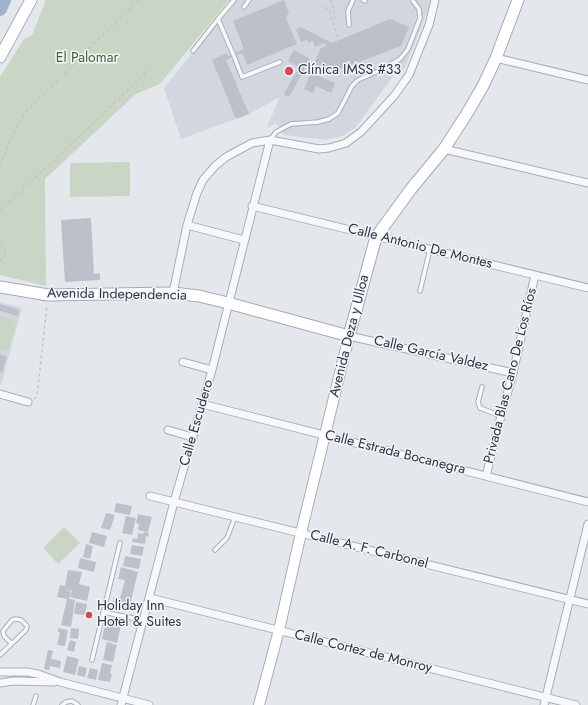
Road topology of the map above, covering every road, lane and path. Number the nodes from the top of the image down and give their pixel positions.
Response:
1 (31, 0) edge
2 (138, 0) edge
3 (234, 0) edge
4 (249, 0) edge
5 (330, 0) edge
6 (353, 0) edge
7 (435, 0) edge
8 (518, 0) edge
9 (413, 1) dead end
10 (244, 7) dead end
11 (325, 7) dead end
12 (218, 19) junction
13 (336, 19) dead end
14 (349, 25) dead end
15 (339, 40) dead end
16 (193, 51) dead end
17 (0, 57) edge
18 (496, 58) junction
19 (280, 62) dead end
20 (148, 69) dead end
21 (588, 80) edge
22 (270, 140) junction
23 (444, 149) junction
24 (0, 166) edge
25 (588, 184) edge
26 (252, 206) junction
27 (0, 211) edge
28 (187, 225) junction
29 (376, 237) junction
30 (244, 240) junction
31 (0, 244) edge
32 (430, 249) junction
33 (0, 261) edge
34 (536, 275) junction
35 (0, 287) edge
36 (588, 288) edge
37 (420, 292) dead end
38 (173, 293) junction
39 (48, 295) junction
40 (228, 302) junction
41 (349, 336) junction
42 (183, 362) dead end
43 (212, 370) junction
44 (513, 373) junction
45 (482, 387) dead end
46 (0, 394) edge
47 (28, 402) joint
48 (202, 404) junction
49 (501, 416) junction
50 (168, 430) dead end
51 (326, 435) junction
52 (192, 437) junction
53 (486, 476) junction
54 (150, 496) dead end
55 (174, 502) junction
56 (588, 502) edge
57 (235, 517) junction
58 (588, 524) edge
59 (301, 533) junction
60 (120, 543) dead end
61 (215, 550) dead end
62 (150, 598) junction
63 (570, 600) junction
64 (588, 604) edge
65 (103, 612) junction
66 (144, 621) junction
67 (279, 630) junction
68 (11, 643) junction
69 (0, 655) edge
70 (92, 660) dead end
71 (0, 672) edge
72 (60, 682) junction
73 (0, 683) edge
74 (36, 696) dead end
75 (545, 701) edge
76 (122, 702) edge
77 (34, 705) edge
78 (62, 705) edge
79 (78, 705) edge
80 (149, 705) edge
81 (259, 705) edge
82 (576, 705) edge

1 - 17 main road
2 - 24 path
3 - 12 lane
4 - 10 lane
5 - 13 path
6 - 14 lane
7 - 22 street
8 - 18 main road, Avenida Deza y Ulloa
9 - 22 lane
11 - 15 path
12 - 16 lane
12 - 19 lane
18 - 21 street
18 - 23 main road, Avenida Deza y Ulloa
20 - 27 path
22 - 26 street, Calle Escudero
22 - 28 street
23 - 25 street
23 - 29 main road, Avenida Deza y Ulloa
26 - 29 street, Calle Antonio De Montes
26 - 30 street, Calle Escudero
28 - 30 street
28 - 38 street
29 - 32 street, Calle Antonio De Montes
29 - 41 main road, Avenida Deza y Ulloa
30 - 40 street, Calle Escudero
31 - 33 path
32 - 34 street, Calle Antonio De Montes
32 - 37 lane
34 - 36 street, Calle Antonio De Montes
34 - 44 street, Privada Blas Cano De Los Ríos
35 - 39 main road, Avenida Independencia
38 - 39 main road, Avenida Independencia
38 - 40 main road, Avenida Independencia
39 - 47 path
40 - 41 main road, Avenida Independencia
40 - 43 street, Calle Escudero
41 - 44 street, Calle García Valdez
41 - 51 main road, Avenida Deza y Ulloa
42 - 43 street
43 - 48 street, Calle Escudero
44 - 49 street, Privada Blas Cano De Los Ríos
45 - 49 lane
46 - 47 street
48 - 51 street, Calle Estrada Bocanegra
48 - 52 street, Calle Escudero
49 - 53 street, Privada Blas Cano De Los Ríos
50 - 52 street
51 - 53 street, Calle Estrada Bocanegra
51 - 59 main road, Avenida Deza y Ulloa
52 - 55 street, Calle Escudero
53 - 56 street, Calle Estrada Bocanegra
54 - 55 street, Calle A. F. Carbonel
55 - 57 street, Calle A. F. Carbonel
55 - 62 street, Calle Escudero
57 - 59 street, Calle A. F. Carbonel
57 - 61 lane
58 - 63 street
59 - 63 street, Calle A. F. Carbonel
59 - 67 main road, Avenida Deza y Ulloa
60 - 65 lane
62 - 66 street, Calle Escudero
62 - 67 street, Calle Cortez de Monroy
63 - 64 street, Calle A. F. Carbonel
63 - 75 street
65 - 66 lane
65 - 70 lane
66 - 76 street, Calle Escudero
67 - 75 street, Calle Cortez de Monroy
67 - 81 main road, Avenida Deza y Ulloa
68 - 68 lane
68 - 69 lane
71 - 72 street
72 - 73 street
72 - 76 street
74 - 77 lane
75 - 82 street, Calle Cortez de Monroy
76 - 80 street
78 - 79 lane

